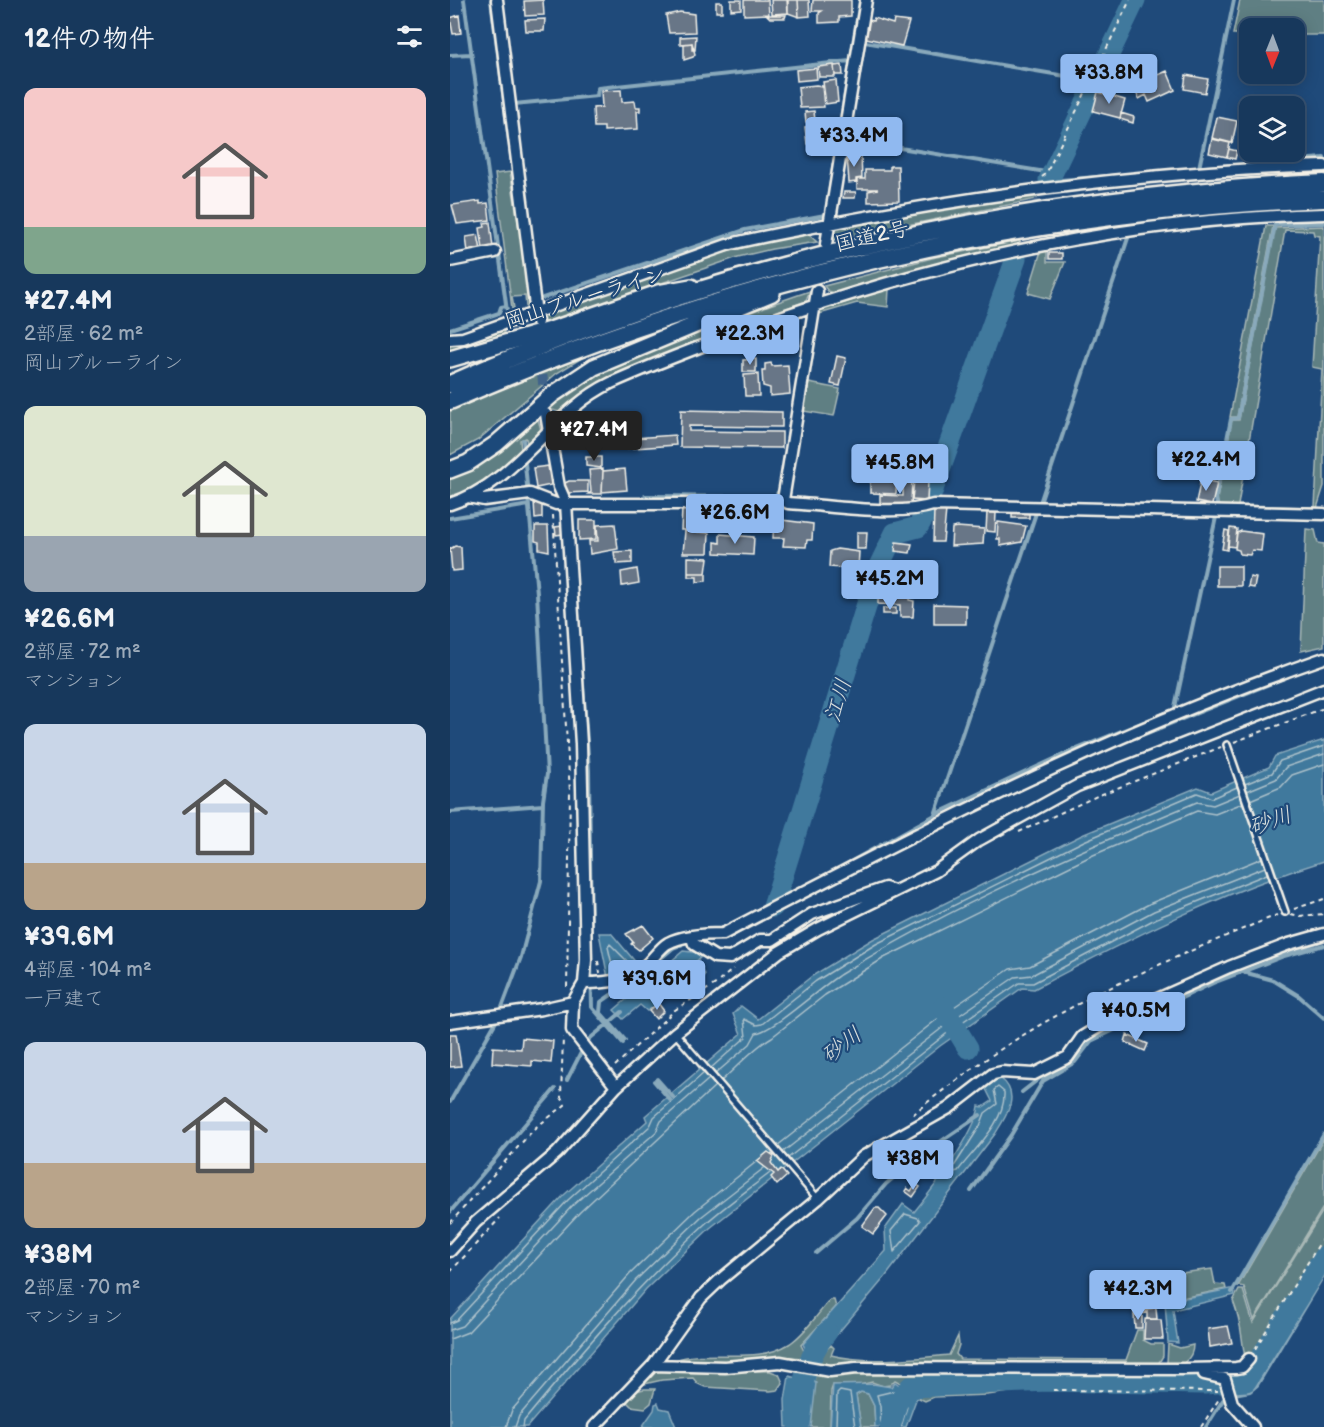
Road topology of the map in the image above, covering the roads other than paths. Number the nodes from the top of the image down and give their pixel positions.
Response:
1 (497, 0) edge
2 (866, 0) edge
3 (1324, 166) edge
4 (1324, 183) edge
5 (1324, 199) edge
6 (1324, 214) edge
7 (829, 224) junction
8 (1026, 237) dead end
9 (826, 244) dead end
10 (1025, 249) junction
11 (495, 252) dead end
12 (450, 261) edge
13 (830, 269) junction
14 (733, 279) junction
15 (817, 291) dead end
16 (814, 305) junction
17 (537, 310) junction
18 (537, 322) dead end
19 (450, 339) edge
20 (450, 359) edge
21 (450, 384) edge
22 (450, 401) edge
23 (546, 414) tunnel mouth
24 (551, 429) junction
25 (450, 470) edge
26 (468, 497) junction
27 (783, 500) junction
28 (566, 503) junction
29 (450, 504) edge
30 (1324, 514) edge
31 (1324, 658) edge
32 (1324, 689) edge
33 (1227, 745) road end
34 (895, 891) junction
35 (1285, 912) road end
36 (1324, 934) edge
37 (692, 938) junction
38 (589, 983) junction
39 (570, 1003) junction
40 (450, 1022) edge
41 (675, 1033) junction
42 (616, 1087) junction
43 (818, 1199) junction
44 (450, 1251) edge
45 (1249, 1359) road end
46 (653, 1365) junction
47 (1183, 1369) junction
48 (594, 1427) edge
49 (1253, 1427) edge

1 - 17 street
2 - 7 street
3 - 7 street
4 - 14 highway, 国道2号
5 - 13 highway, 国道2号
6 - 10 street
7 - 9 street
7 - 17 street
8 - 10 street
10 - 16 street
11 - 12 street
13 - 22 highway, 国道2号
13 - 25 main road
14 - 20 main road, 岡山ブルーライン
14 - 21 highway, 国道2号
15 - 16 street
16 - 24 street
16 - 27 street
17 - 18 street
17 - 19 street
23 - 24 street
24 - 26 street
24 - 28 street
26 - 28 street
26 - 29 street
27 - 28 street
27 - 30 street
28 - 38 street
31 - 37 street
32 - 34 street
33 - 35 lane
34 - 37 street
34 - 41 street
36 - 43 street
37 - 38 street
38 - 39 street
39 - 40 street
39 - 42 street
41 - 42 street
41 - 43 lane
42 - 44 street
43 - 46 street
45 - 47 street
46 - 47 street
46 - 48 street
47 - 49 street

